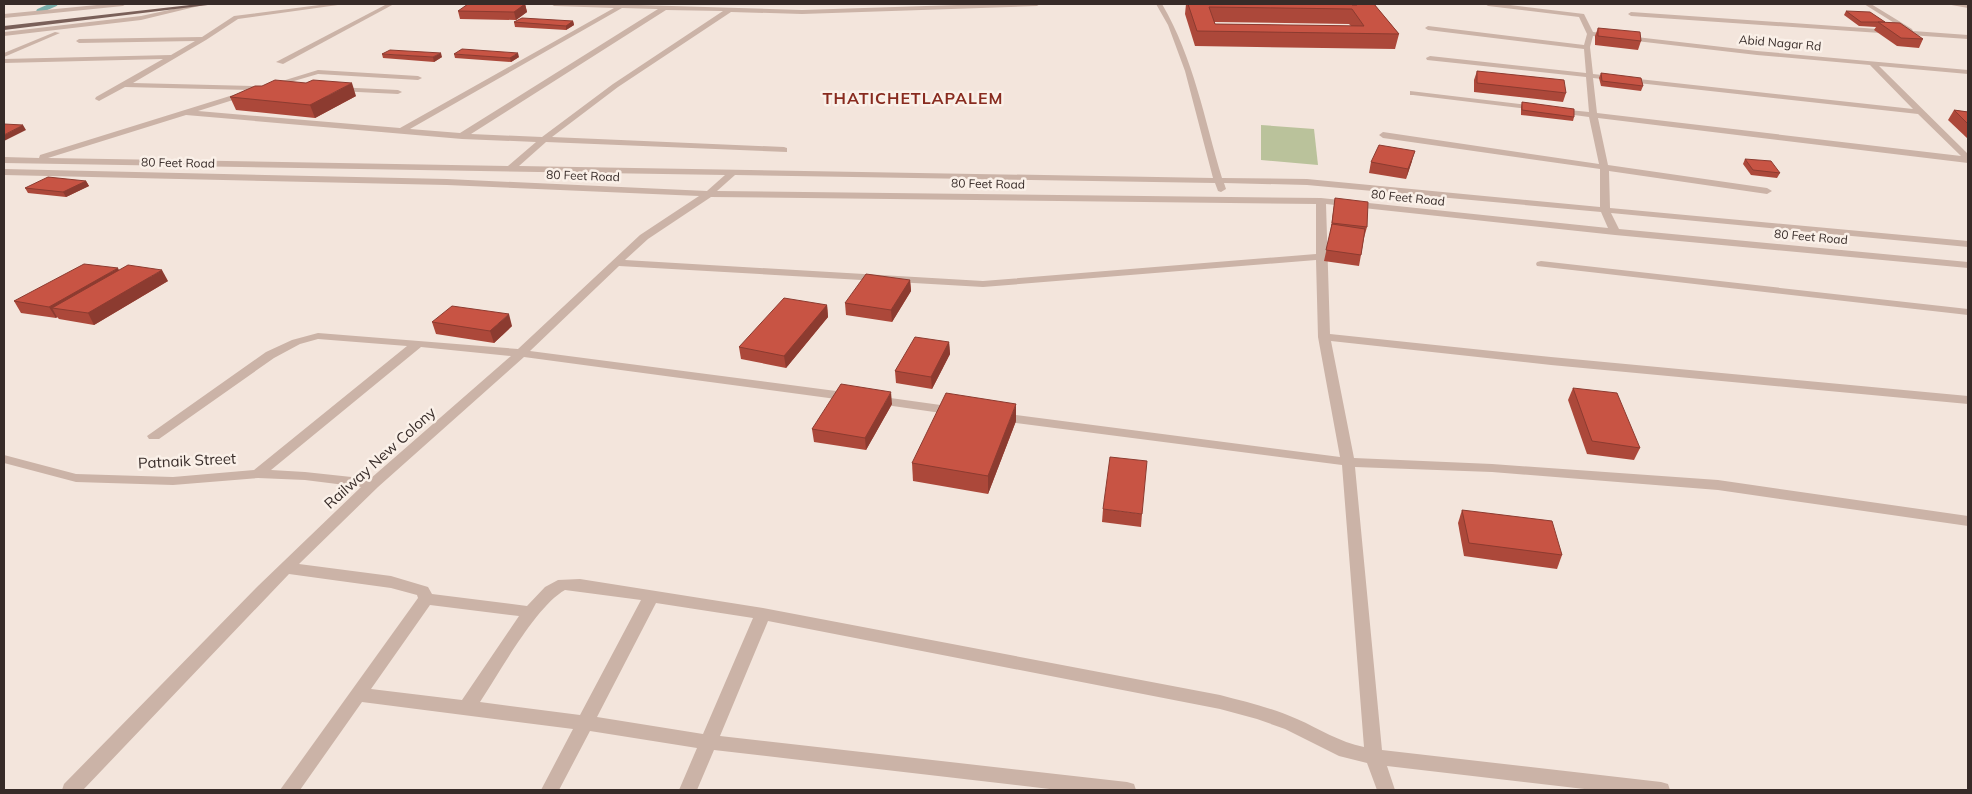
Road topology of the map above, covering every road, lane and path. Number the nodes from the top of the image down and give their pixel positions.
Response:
1 (123, 4) edge
2 (155, 4) edge
3 (213, 4) edge
4 (342, 4) edge
5 (391, 4) edge
6 (554, 4) edge
7 (1023, 4) edge
8 (1036, 4) edge
9 (1159, 4) edge
10 (1488, 4) edge
11 (1867, 4) edge
12 (1949, 4) edge
13 (200, 5) junction
14 (1968, 6) edge
15 (620, 7) junction
16 (664, 8) junction
17 (728, 11) junction
18 (1631, 14) dead end
19 (4, 16) edge
20 (4, 21) edge
21 (73, 26) junction
22 (4, 28) edge
23 (1428, 28) dead end
24 (1912, 32) junction
25 (4, 34) edge
26 (1590, 34) junction
27 (1968, 37) edge
28 (204, 39) junction
29 (79, 42) dead end
30 (1587, 47) junction
31 (4, 55) edge
32 (171, 57) junction
33 (1430, 58) dead end
34 (4, 61) edge
35 (280, 62) dead end
36 (1872, 63) junction
37 (1968, 72) edge
38 (1590, 76) junction
39 (418, 78) dead end
40 (125, 85) junction
41 (271, 85) junction
42 (300, 87) edge
43 (330, 88) edge
44 (260, 89) junction
45 (398, 92) dead end
46 (1413, 93) dead end
47 (100, 99) dead end
48 (184, 112) junction
49 (1922, 112) junction
50 (1593, 115) junction
51 (401, 131) junction
52 (1383, 135) dead end
53 (462, 136) junction
54 (541, 141) junction
55 (784, 150) dead end
56 (4, 160) edge
57 (36, 160) junction
58 (1968, 160) edge
59 (1604, 167) junction
60 (510, 169) junction
61 (6, 172) edge
62 (731, 174) junction
63 (1218, 181) junction
64 (1767, 191) dead end
65 (709, 194) junction
66 (1224, 198) junction
67 (1321, 201) junction
68 (1605, 210) junction
69 (1615, 232) junction
70 (1968, 244) edge
71 (1321, 256) junction
72 (615, 263) junction
73 (1541, 264) dead end
74 (1968, 265) edge
75 (1968, 312) edge
76 (1324, 337) junction
77 (418, 343) junction
78 (521, 353) junction
79 (1968, 400) edge
80 (964, 412) edge
81 (983, 414) edge
82 (154, 436) dead end
83 (4, 458) edge
84 (1348, 462) junction
85 (258, 474) junction
86 (373, 484) junction
87 (1968, 521) edge
88 (285, 568) junction
89 (652, 595) junction
90 (426, 599) junction
91 (530, 612) junction
92 (763, 614) junction
93 (357, 694) junction
94 (466, 709) junction
95 (587, 723) junction
96 (707, 742) junction
97 (1374, 757) junction
98 (71, 790) edge
99 (289, 790) edge
100 (550, 790) edge
101 (688, 790) edge
102 (1127, 790) edge
103 (1386, 790) edge
104 (1661, 790) edge

1 - 19 street
2 - 20 main road
3 - 13 main road
4 - 28 street
5 - 35 street
6 - 15 street
7 - 8 street
7 - 17 street
9 - 63 street
10 - 26 street
11 - 24 street
12 - 14 street
13 - 21 street
13 - 22 main road
15 - 16 street
15 - 51 street
16 - 17 street
16 - 53 street
17 - 54 street
18 - 24 street
21 - 25 street
21 - 31 street
23 - 30 street
24 - 27 street
26 - 30 street
26 - 36 street, Abid Nagar Rd
28 - 29 street
28 - 32 street
30 - 38 street
32 - 34 street
32 - 40 street
33 - 38 street
36 - 37 street, Abid Nagar Rd
36 - 49 street
38 - 49 street
38 - 50 street
39 - 41 street
40 - 44 street
40 - 47 street
41 - 42 street
41 - 44 street
43 - 45 street
44 - 48 street
46 - 50 street
48 - 51 street
48 - 57 street
49 - 58 street
50 - 58 street
50 - 59 street
51 - 53 street
52 - 59 street
53 - 54 street
54 - 55 street
54 - 60 street
56 - 57 street, 80 Feet Road
57 - 60 street, 80 Feet Road
57 - 61 street
59 - 64 street
59 - 68 street
60 - 62 street, 80 Feet Road
61 - 65 street, 80 Feet Road
62 - 63 street, 80 Feet Road
62 - 65 street, Railway New Colony
63 - 66 street
63 - 68 street, 80 Feet Road
65 - 66 street, 80 Feet Road
65 - 72 street, Railway New Colony
66 - 67 street, 80 Feet Road
67 - 69 street, 80 Feet Road
67 - 71 street
68 - 69 street
68 - 70 street, 80 Feet Road
69 - 74 street, 80 Feet Road
71 - 72 street
71 - 76 street
72 - 78 street, Railway New Colony
73 - 75 street
76 - 79 street
76 - 84 street
77 - 78 street
77 - 82 street
77 - 85 street
78 - 80 street
78 - 86 street, Railway New Colony
81 - 84 street
83 - 85 street, Patnaik Street
84 - 87 street
84 - 97 street
85 - 86 street, Patnaik Street
86 - 88 street, Railway New Colony
88 - 90 street
88 - 98 street, Railway New Colony
89 - 91 street
89 - 92 street
89 - 95 street
90 - 91 street
90 - 93 street
91 - 94 street
92 - 96 street
92 - 97 street
93 - 94 street
93 - 99 street
94 - 95 street
95 - 96 street
95 - 100 street
96 - 101 street
96 - 102 street
97 - 103 street
97 - 104 street

